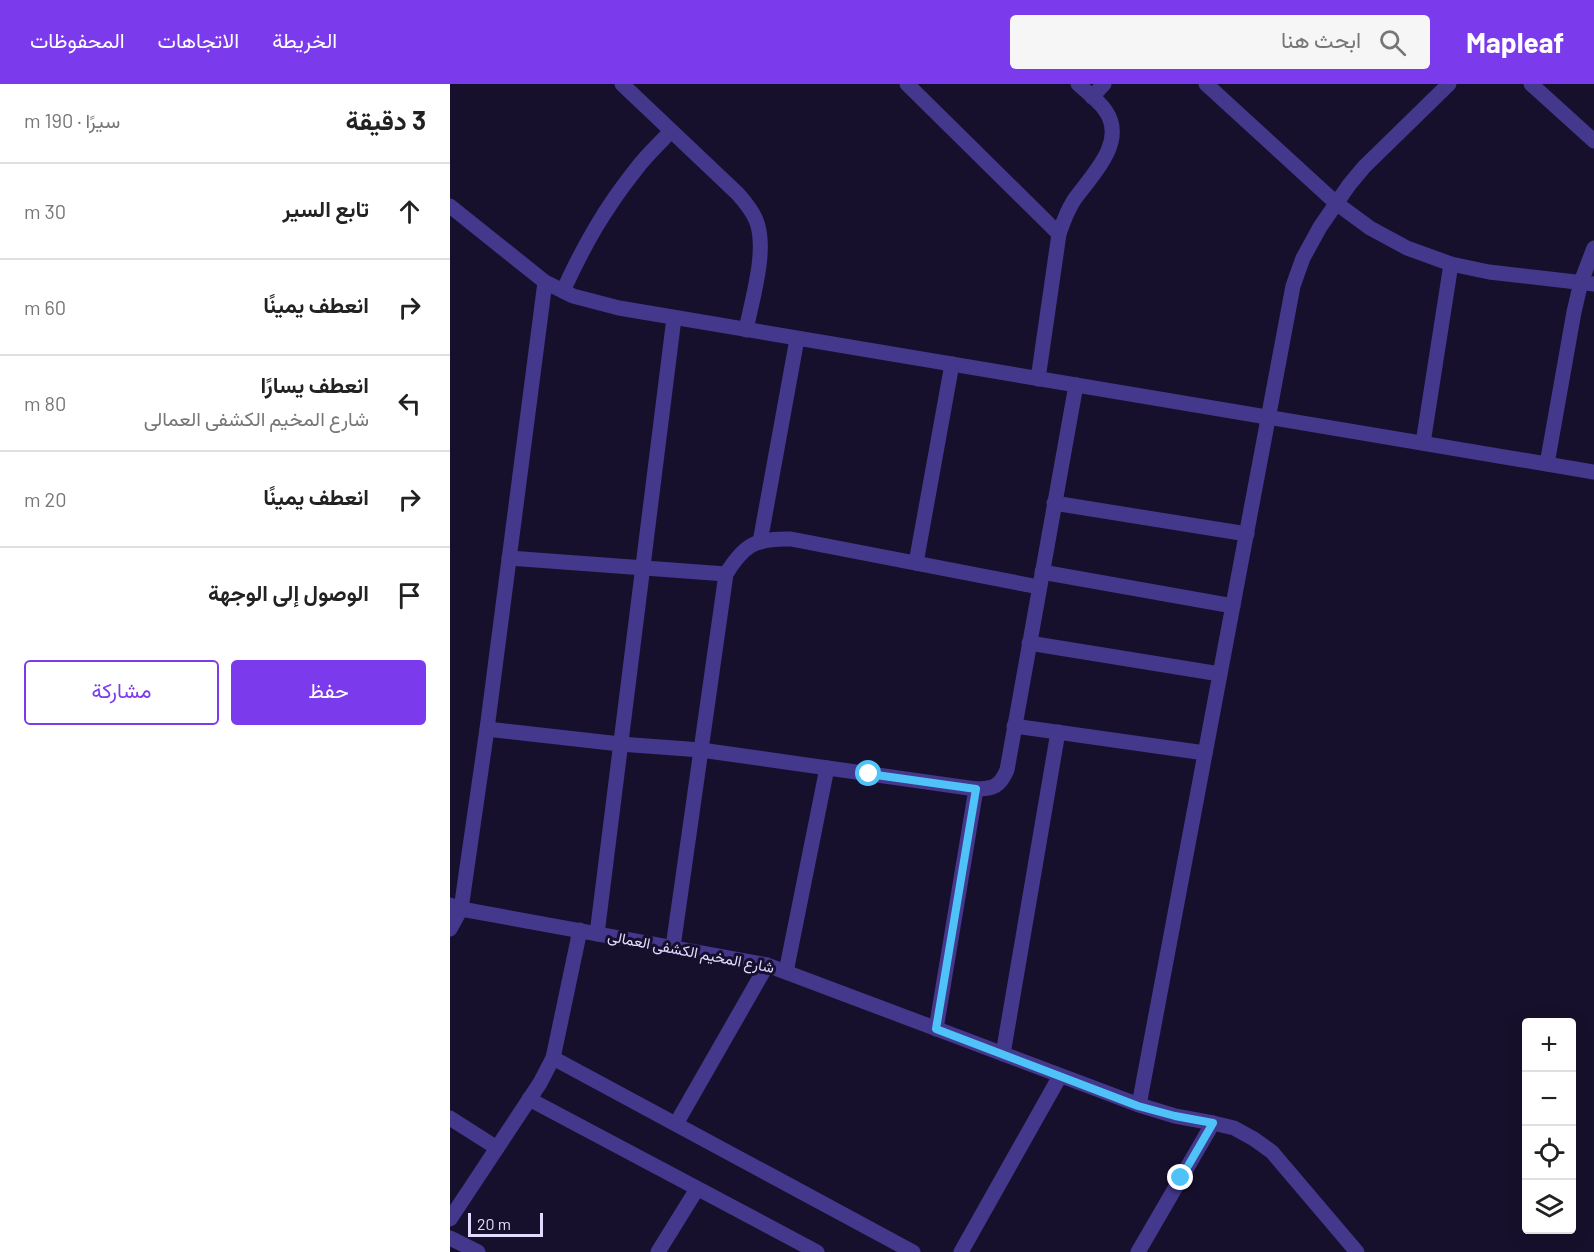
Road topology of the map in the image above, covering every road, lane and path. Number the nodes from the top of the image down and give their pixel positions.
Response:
1 (622, 84) edge
2 (1078, 84) edge
3 (1104, 84) edge
4 (1206, 84) edge
5 (1449, 84) edge
6 (1531, 84) edge
7 (917, 88) edge
8 (1092, 97) junction
9 (671, 131) junction
10 (1594, 141) edge
11 (1336, 202) junction
12 (450, 206) edge
13 (1059, 234) junction
14 (1594, 248) edge
15 (1451, 264) junction
16 (545, 282) junction
17 (1588, 283) edge
18 (563, 291) junction
19 (674, 318) junction
20 (746, 330) junction
21 (797, 339) junction
22 (952, 364) junction
23 (1038, 379) junction
24 (1076, 385) junction
25 (1269, 417) junction
26 (1423, 443) junction
27 (1547, 464) junction
28 (1594, 472) edge
29 (1054, 503) junction
30 (1247, 534) junction
31 (760, 542) junction
32 (509, 558) junction
33 (916, 563) junction
34 (642, 568) junction
35 (726, 574) junction
36 (1041, 580) junction
37 (1233, 606) junction
38 (1029, 644) junction
39 (1220, 674) junction
40 (1014, 726) junction
41 (487, 729) junction
42 (1058, 732) junction
43 (621, 744) junction
44 (701, 750) junction
45 (1205, 753) junction
46 (827, 768) junction
47 (976, 789) junction
48 (455, 907) edge
49 (450, 929) edge
50 (580, 930) junction
51 (597, 934) junction
52 (673, 947) junction
53 (767, 965) junction
54 (786, 972) junction
55 (936, 1029) junction
56 (1004, 1054) junction
57 (553, 1058) junction
58 (1060, 1076) junction
59 (529, 1099) junction
60 (1138, 1106) junction
61 (450, 1118) edge
62 (1213, 1123) junction
63 (676, 1124) junction
64 (497, 1148) junction
65 (697, 1188) junction
66 (450, 1219) edge
67 (450, 1238) edge
68 (478, 1252) edge
69 (658, 1252) edge
70 (817, 1252) edge
71 (913, 1252) edge
72 (961, 1252) edge
73 (1138, 1252) edge
74 (1358, 1252) edge

1 - 9 street
2 - 8 street
3 - 8 street
4 - 11 street
5 - 11 street
6 - 10 street
7 - 13 street
8 - 13 street
9 - 18 street
9 - 20 street
11 - 15 street
11 - 25 street
12 - 16 street
13 - 23 street
14 - 17 street
15 - 17 street
15 - 26 street
16 - 18 street
16 - 32 street
17 - 27 street
18 - 19 street
19 - 20 street
19 - 34 street
20 - 21 street
21 - 22 street
21 - 31 street
22 - 23 street
22 - 33 street
23 - 24 street
24 - 25 street
24 - 29 street
25 - 26 street
25 - 30 street
26 - 27 street
27 - 28 street
29 - 30 street
29 - 36 street
30 - 37 street
31 - 33 street
31 - 35 street
32 - 34 street
32 - 41 street
33 - 36 street
34 - 35 street
34 - 43 street
35 - 44 street
36 - 37 street
36 - 38 street
37 - 39 street
38 - 39 street
38 - 40 street
39 - 45 street
40 - 42 street
40 - 47 street
41 - 43 street
41 - 48 street
42 - 45 street
42 - 56 street
43 - 44 street
43 - 51 street
44 - 46 street
44 - 52 street
45 - 60 street
46 - 47 street
46 - 54 street
47 - 55 street
48 - 49 street
48 - 50 street, شارع المخيم الكشفى العمالى
50 - 51 street, شارع المخيم الكشفى العمالى
50 - 57 street
51 - 52 street, شارع المخيم الكشفى العمالى
52 - 53 street, شارع المخيم الكشفى العمالى
53 - 54 street, شارع المخيم الكشفى العمالى
53 - 63 street
54 - 55 street, شارع المخيم الكشفى العمالى
55 - 56 street, شارع المخيم الكشفى العمالى
56 - 58 street, شارع المخيم الكشفى العمالى
57 - 59 street
57 - 63 street
58 - 60 street, شارع المخيم الكشفى العمالى
58 - 72 street
59 - 64 street
59 - 65 street
60 - 62 street, شارع المخيم الكشفى العمالى
61 - 64 street
62 - 73 street
62 - 74 street, شارع المخيم الكشفى العمالى
63 - 71 street
64 - 66 street
65 - 69 street
65 - 70 street
67 - 68 street

